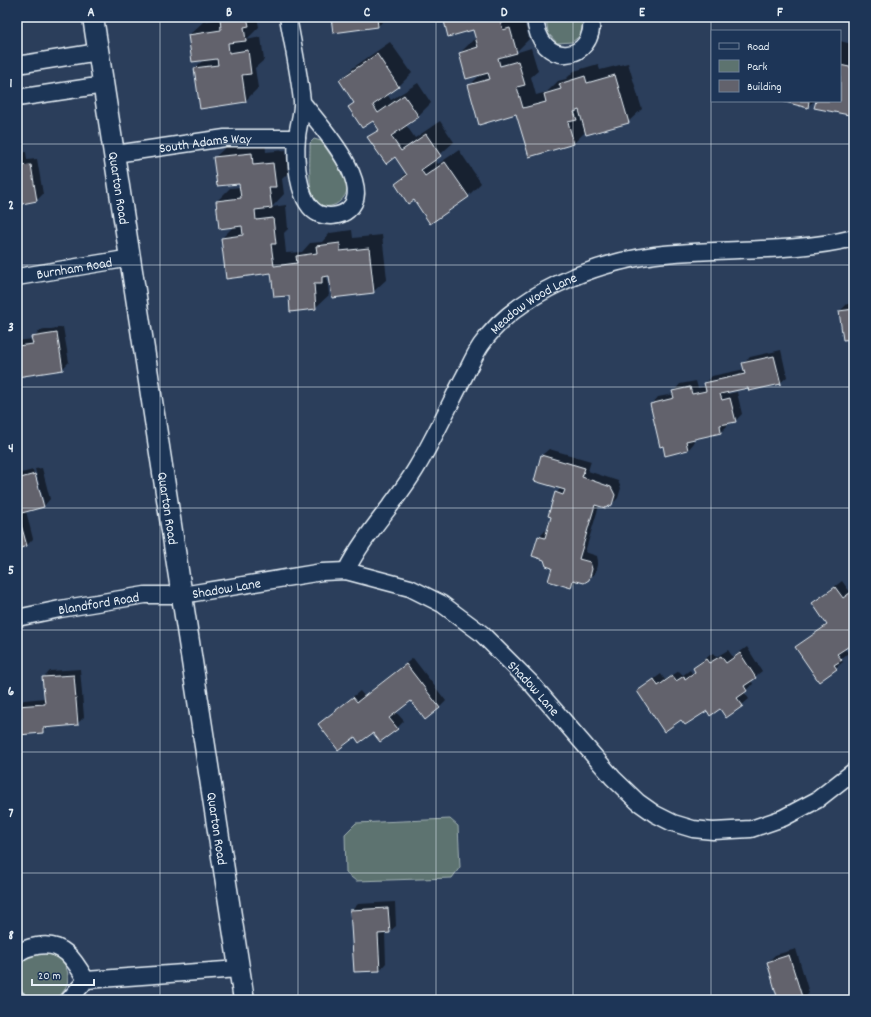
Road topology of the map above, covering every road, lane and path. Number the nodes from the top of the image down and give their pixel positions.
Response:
1 (93, 17) edge
2 (288, 17) edge
3 (535, 17) edge
4 (591, 17) edge
5 (98, 52) junction
6 (17, 65) edge
7 (104, 85) junction
8 (17, 98) edge
9 (302, 102) junction
10 (297, 138) junction
11 (115, 154) junction
12 (854, 238) edge
13 (131, 258) junction
14 (17, 277) edge
15 (346, 571) junction
16 (182, 595) junction
17 (17, 618) edge
18 (854, 771) edge
19 (17, 954) edge
20 (239, 969) junction
21 (86, 980) junction
22 (69, 1000) edge
23 (244, 1000) edge

1 - 5 street, Quarton Road
2 - 9 street
3 - 4 street
5 - 6 street
5 - 7 street, Quarton Road
7 - 8 street
7 - 11 street, Quarton Road
9 - 10 street
9 - 10 street
10 - 11 street, South Adams Way
11 - 13 street, Quarton Road
12 - 15 street, Meadow Wood Lane
13 - 14 street, Burnham Road
13 - 16 street, Quarton Road
15 - 16 street, Shadow Lane
15 - 18 street, Shadow Lane
16 - 17 street, Blandford Road
16 - 20 street, Quarton Road
19 - 21 street
20 - 21 street
20 - 23 street, Quarton Road
21 - 22 street

